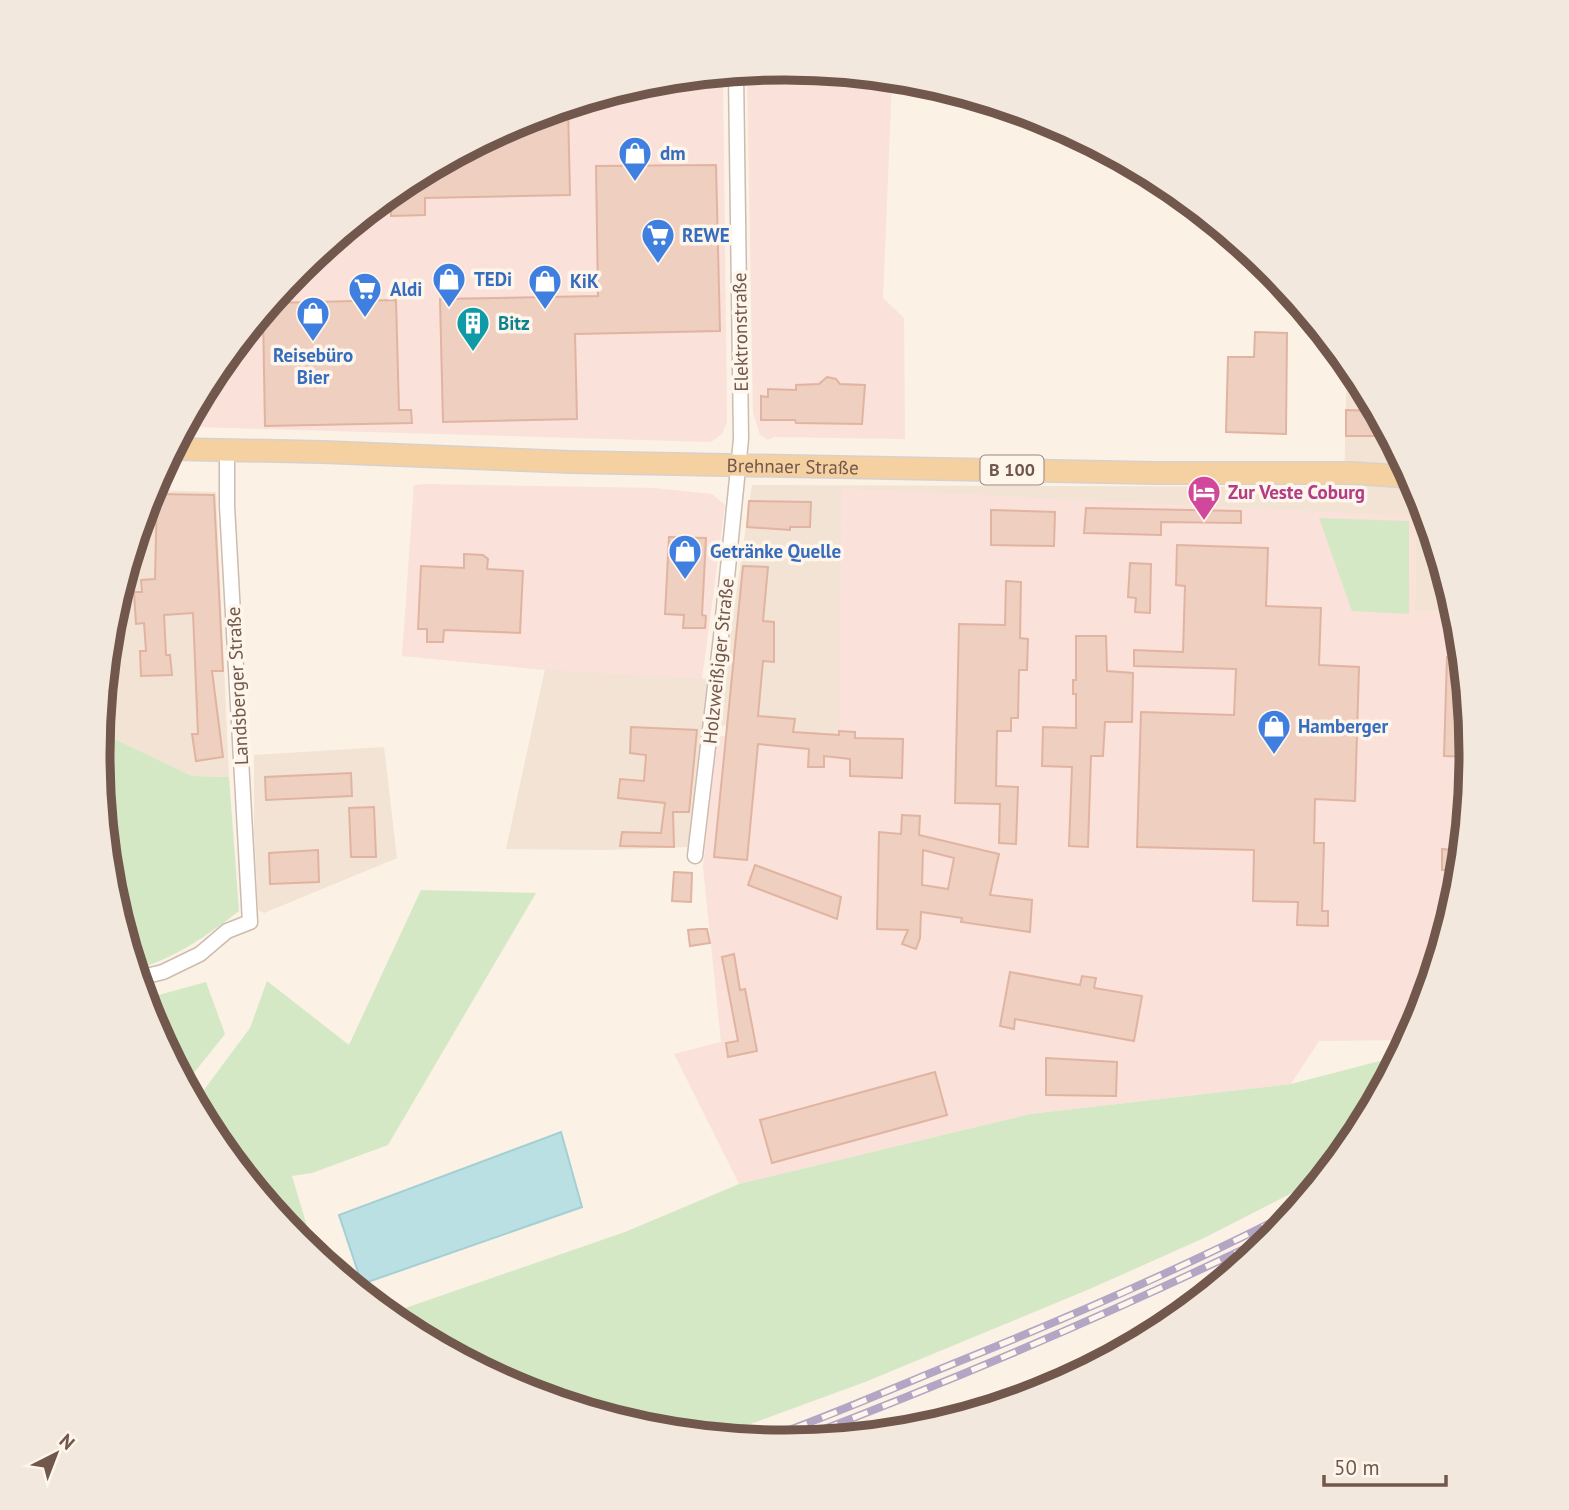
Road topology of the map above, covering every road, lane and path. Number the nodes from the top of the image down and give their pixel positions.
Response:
1 (736, 82) edge
2 (184, 449) edge
3 (227, 450) junction
4 (737, 465) junction
5 (1398, 476) edge
6 (695, 856) dead end
7 (147, 976) edge

1 - 4 street, Elektronstraße
2 - 3 main road, Brehnaer Straße / B 100
3 - 4 main road, Brehnaer Straße / B 100
3 - 7 street, Landsberger Straße
4 - 5 main road, Brehnaer Straße / B 100
4 - 6 street, Holzweißiger Straße

